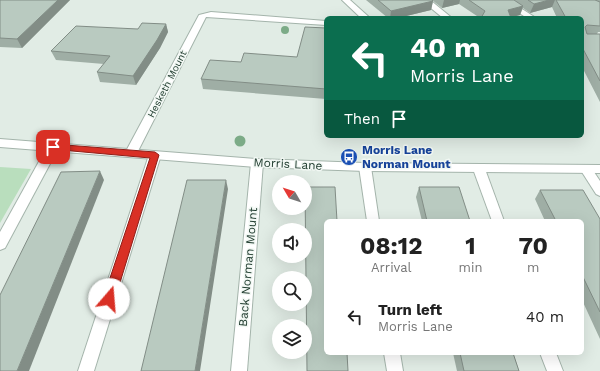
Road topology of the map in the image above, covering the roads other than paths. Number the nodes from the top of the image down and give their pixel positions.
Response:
1 (346, 0) edge
2 (424, 0) edge
3 (503, 0) edge
4 (364, 16) edge
5 (445, 16) edge
6 (529, 16) edge
7 (324, 23) edge
8 (0, 142) edge
9 (53, 147) junction
10 (131, 153) junction
11 (155, 155) junction
12 (257, 163) junction
13 (365, 167) junction
14 (479, 168) junction
15 (586, 169) junction
16 (600, 169) edge
17 (600, 191) edge
18 (373, 219) edge
19 (497, 219) edge
20 (0, 244) edge
21 (392, 355) edge
22 (549, 355) edge
23 (86, 371) edge
24 (239, 371) edge
25 (395, 371) edge
26 (555, 371) edge

1 - 4 street
2 - 5 street
3 - 6 street
7 - 10 street, Hesketh Mount
8 - 9 street, Morris Lane
9 - 10 street, Morris Lane
9 - 20 street
10 - 11 street, Morris Lane
11 - 12 street, Morris Lane
11 - 23 street
12 - 13 street, Morris Lane
12 - 24 street, Back Norman Mount
13 - 14 street, Morris Lane
13 - 18 street
14 - 15 street, Morris Lane
14 - 19 street
15 - 16 street, Morris Lane
15 - 17 street
21 - 25 street
22 - 26 street

